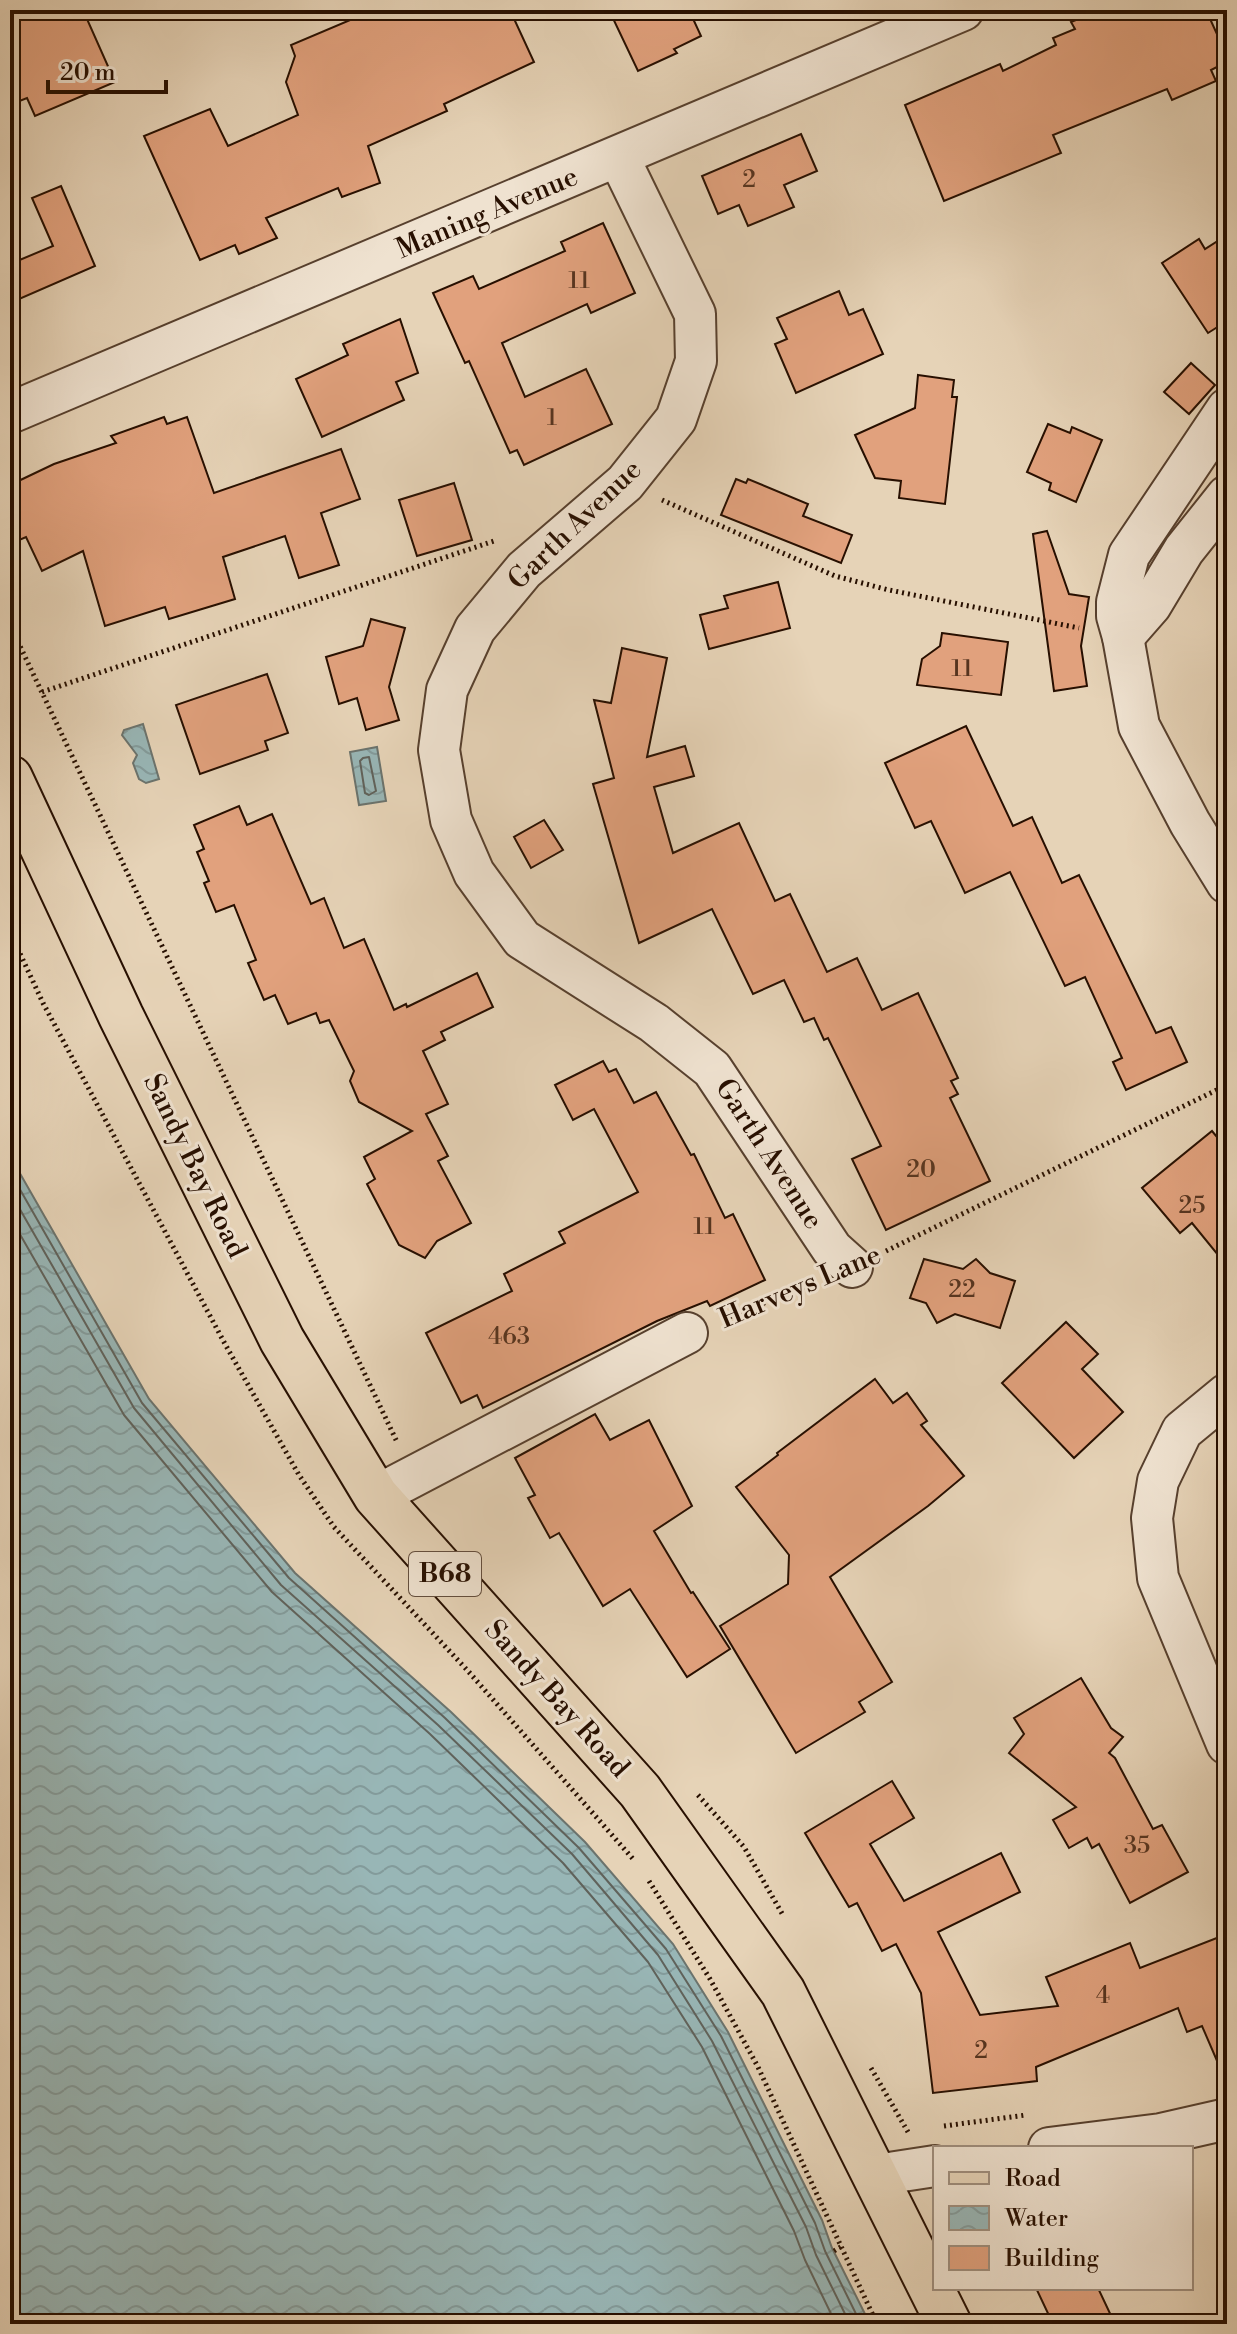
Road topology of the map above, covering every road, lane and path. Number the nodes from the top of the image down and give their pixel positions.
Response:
1 (963, 10) edge
2 (619, 158) junction
3 (1227, 409) edge
4 (10, 413) edge
5 (625, 483) junction
6 (1227, 496) edge
7 (494, 541) dead end
8 (10, 625) edge
9 (1123, 637) junction
10 (10, 778) edge
11 (1227, 883) edge
12 (10, 932) edge
13 (1227, 1085) edge
14 (852, 1267) junction
15 (687, 1333) joint
16 (1227, 1394) edge
17 (376, 1496) junction
18 (1227, 1744) edge
19 (640, 1867) dead end
20 (647, 1879) dead end
21 (1227, 2119) edge
22 (1065, 2146) edge
23 (933, 2166) edge
24 (876, 2175) junction
25 (842, 2246) junction
26 (834, 2251) dead end
27 (877, 2324) edge
28 (949, 2324) edge

1 - 2 street, Maning Avenue
2 - 4 street, Maning Avenue
2 - 5 street, Garth Avenue
3 - 9 street
5 - 9 path
5 - 14 street, Garth Avenue
6 - 9 street
7 - 8 path
9 - 11 street
10 - 17 main road, Sandy Bay Road / B68
12 - 19 path
13 - 14 path, Harveys Lane
14 - 15 path, Harveys Lane
15 - 17 street, Harveys Lane
16 - 18 street
17 - 24 main road, Sandy Bay Road / B68
20 - 25 path
21 - 22 street
23 - 24 street
24 - 28 main road, Sandy Bay Road / B68
25 - 26 path
25 - 27 path

